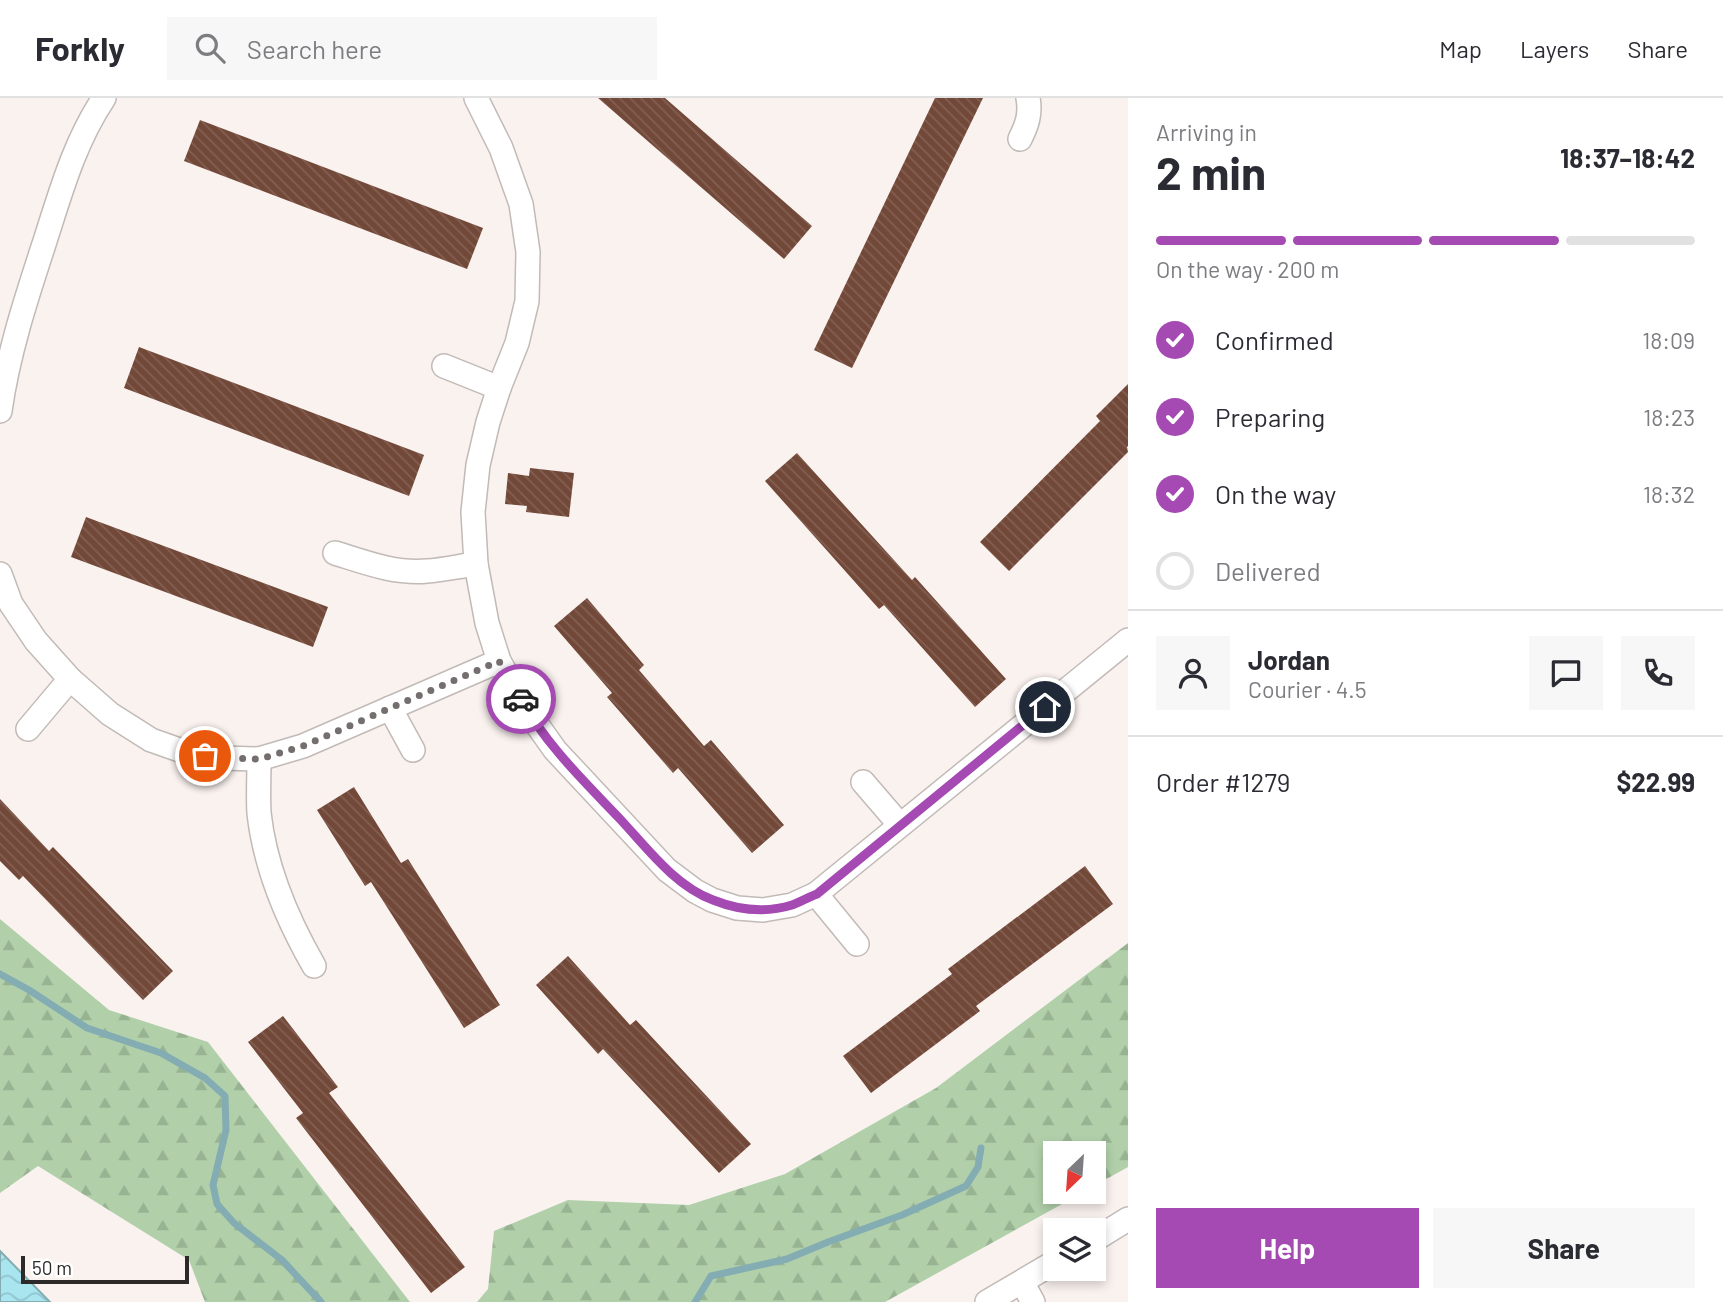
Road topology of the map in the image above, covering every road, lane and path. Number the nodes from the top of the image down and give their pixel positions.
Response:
1 (104, 98) edge
2 (476, 98) edge
3 (1028, 98) edge
4 (1020, 139) dead end
5 (444, 366) dead end
6 (499, 388) junction
7 (0, 411) edge
8 (335, 553) dead end
9 (476, 564) junction
10 (0, 574) edge
11 (1128, 640) edge
12 (499, 661) junction
13 (70, 679) junction
14 (390, 708) junction
15 (29, 729) dead end
16 (413, 750) dead end
17 (260, 759) junction
18 (863, 782) dead end
19 (900, 825) junction
20 (817, 894) junction
21 (857, 944) dead end
22 (314, 966) dead end
23 (1128, 1219) edge
24 (1106, 1233) edge
25 (1043, 1269) edge
26 (1021, 1282) junction
27 (987, 1302) edge
28 (1033, 1302) edge

1 - 7 street
2 - 6 street
3 - 4 street
5 - 6 street
6 - 9 street
8 - 9 street
9 - 12 street
10 - 13 street
11 - 19 street
12 - 14 street
12 - 20 street
13 - 15 street
13 - 17 street
14 - 16 street
14 - 17 street
17 - 22 street
18 - 19 street
19 - 20 street
20 - 21 street
23 - 24 street
25 - 26 street
26 - 27 street
26 - 28 street

